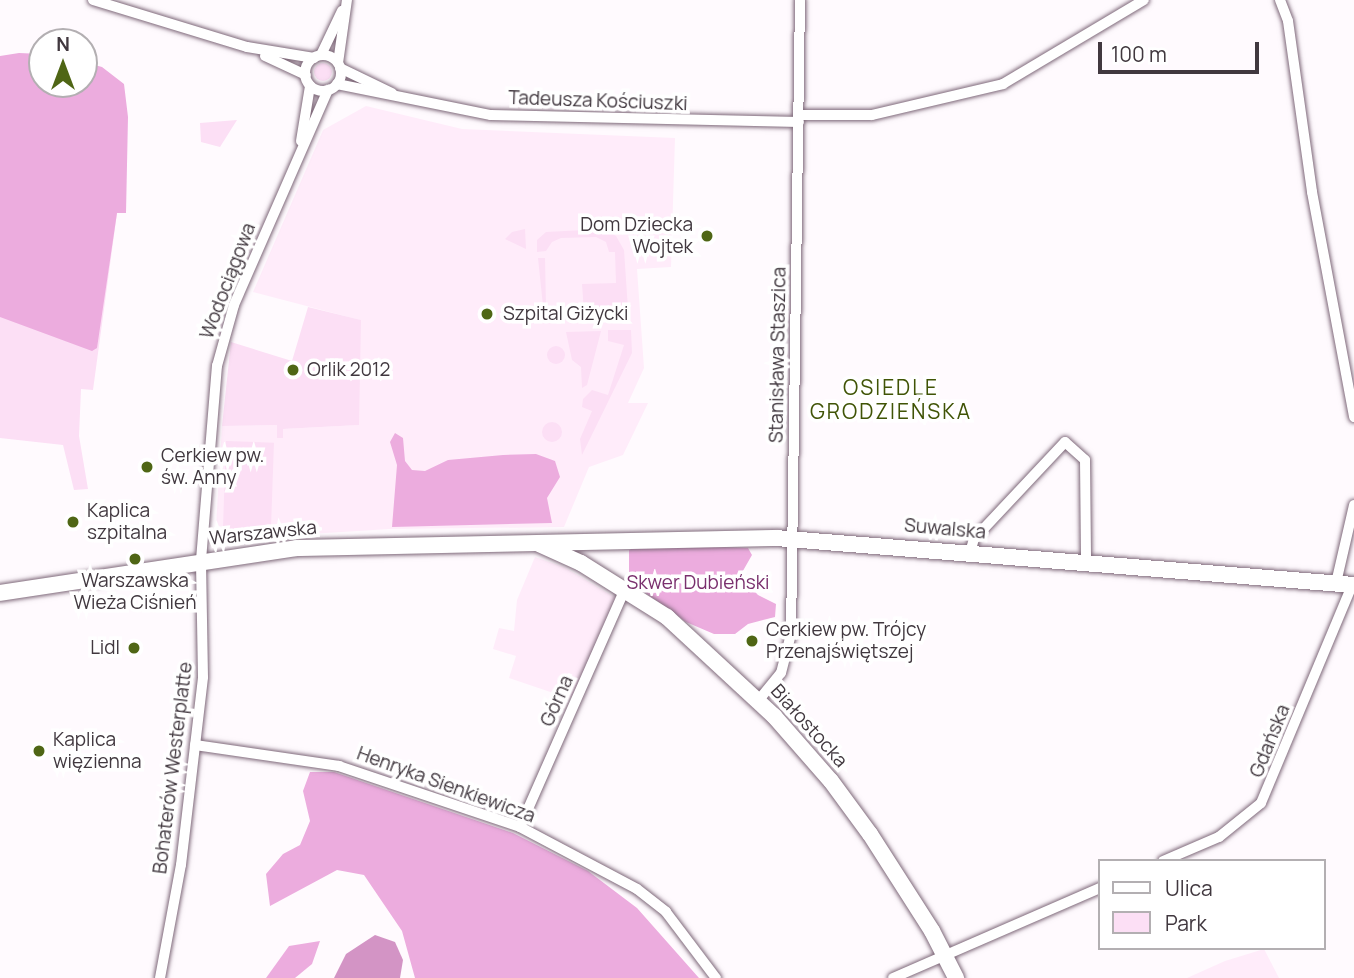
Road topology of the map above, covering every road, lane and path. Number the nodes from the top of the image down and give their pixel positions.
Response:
1 (93, 0) edge
2 (800, 0) edge
3 (1144, 0) edge
4 (1280, 0) edge
5 (247, 47) junction
6 (318, 56) junction
7 (339, 66) junction
8 (308, 80) junction
9 (332, 87) junction
10 (397, 96) junction
11 (799, 119) junction
12 (301, 146) junction
13 (1354, 417) edge
14 (1354, 505) edge
15 (792, 540) junction
16 (532, 541) junction
17 (970, 552) junction
18 (201, 560) junction
19 (1086, 562) junction
20 (1347, 584) edge
21 (625, 589) junction
22 (0, 593) edge
23 (758, 701) junction
24 (195, 745) junction
25 (520, 827) junction
26 (1168, 859) edge
27 (1098, 889) edge
28 (946, 956) junction
29 (160, 978) edge
30 (716, 978) edge
31 (893, 978) edge
32 (956, 978) edge

1 - 5 street
2 - 11 street, Stanisława Staszica
3 - 11 street, Tadeusza Kościuszki
4 - 13 street
5 - 6 street
5 - 8 street
6 - 7 street, Tadeusza Kościuszki
6 - 7 street
6 - 8 street, Wodociągowa
7 - 9 street, Wodociągowa
7 - 10 street, Tadeusza Kościuszki
8 - 9 street, Tadeusza Kościuszki
8 - 12 street, Wodociągowa
9 - 10 street, Tadeusza Kościuszki
9 - 12 street, Wodociągowa
10 - 11 street, Tadeusza Kościuszki
11 - 15 street, Stanisława Staszica
12 - 18 street, Wodociągowa
14 - 20 street, Gdańska
15 - 16 street, Suwalska
15 - 17 street, Suwalska
15 - 23 street, Stanisława Staszica
16 - 18 street, Warszawska
16 - 21 street, Białostocka
17 - 19 street, Suwalska
17 - 19 street
18 - 22 street, Warszawska
18 - 24 street, Bohaterów Westerplatte
19 - 20 street, Suwalska
20 - 26 street, Gdańska
21 - 23 street, Białostocka
21 - 25 street, Górna
23 - 28 street, Białostocka
24 - 25 street, Henryka Sienkiewicza
24 - 29 street, Bohaterów Westerplatte
25 - 30 street, Henryka Sienkiewicza
27 - 28 street
28 - 31 street
28 - 32 street, Białostocka

